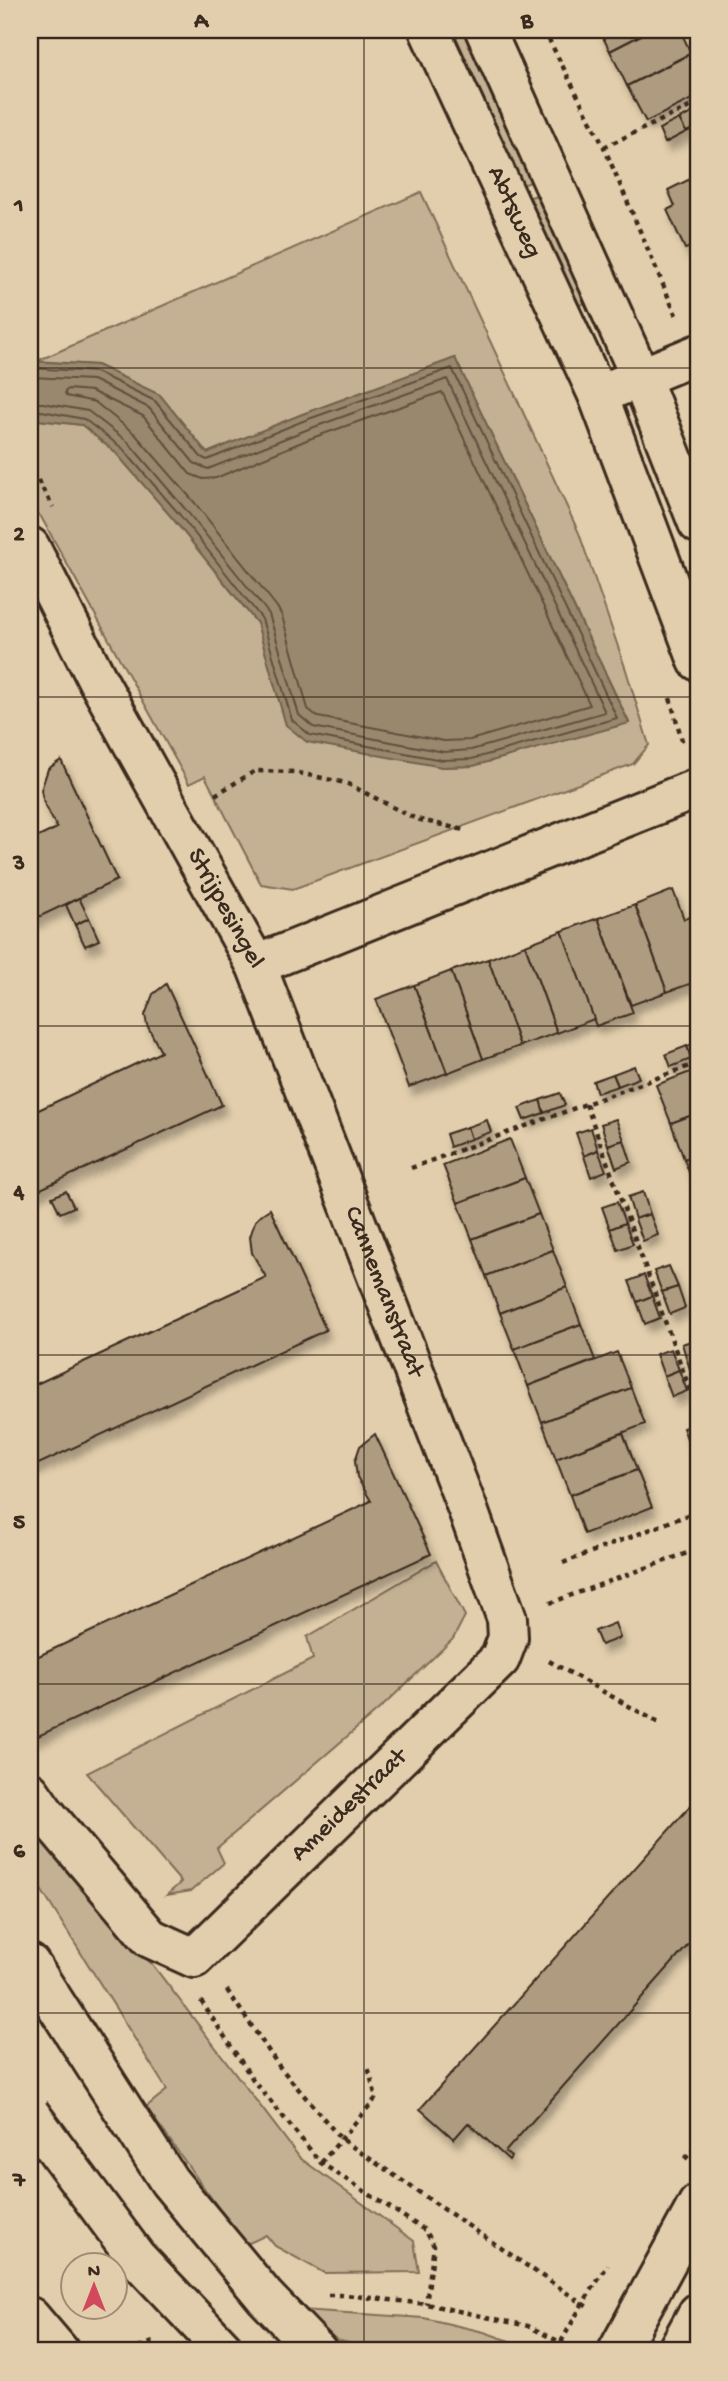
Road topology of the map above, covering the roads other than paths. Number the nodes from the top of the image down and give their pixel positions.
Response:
1 (429, 30) edge
2 (485, 30) edge
3 (696, 355) edge
4 (641, 378) junction
5 (598, 395) junction
6 (698, 523) edge
7 (30, 547) edge
8 (698, 661) edge
9 (698, 789) edge
10 (256, 964) junction
11 (507, 1628) joint
12 (30, 1792) edge
13 (30, 1964) edge
14 (30, 2114) edge
15 (698, 2203) edge
16 (698, 2313) edge
17 (30, 2316) edge
18 (30, 2342) edge
19 (622, 2345) edge
20 (35, 2351) edge
21 (59, 2351) edge
22 (225, 2351) edge
23 (317, 2351) edge
24 (677, 2351) edge

1 - 5 main road, Abtsweg
2 - 4 main road, Abtsweg
3 - 4 main road
4 - 5 main road
4 - 6 main road, Abtsweg
5 - 8 main road, Abtsweg
7 - 10 main road, Strijpesingel
9 - 10 main road, Strijpesingel
10 - 11 main road, Cannemanstraat
11 - 12 main road, Ameidestraat
13 - 23 main road
14 - 22 main road, bridge
15 - 19 main road
16 - 24 main road
17 - 21 main road
18 - 20 main road

